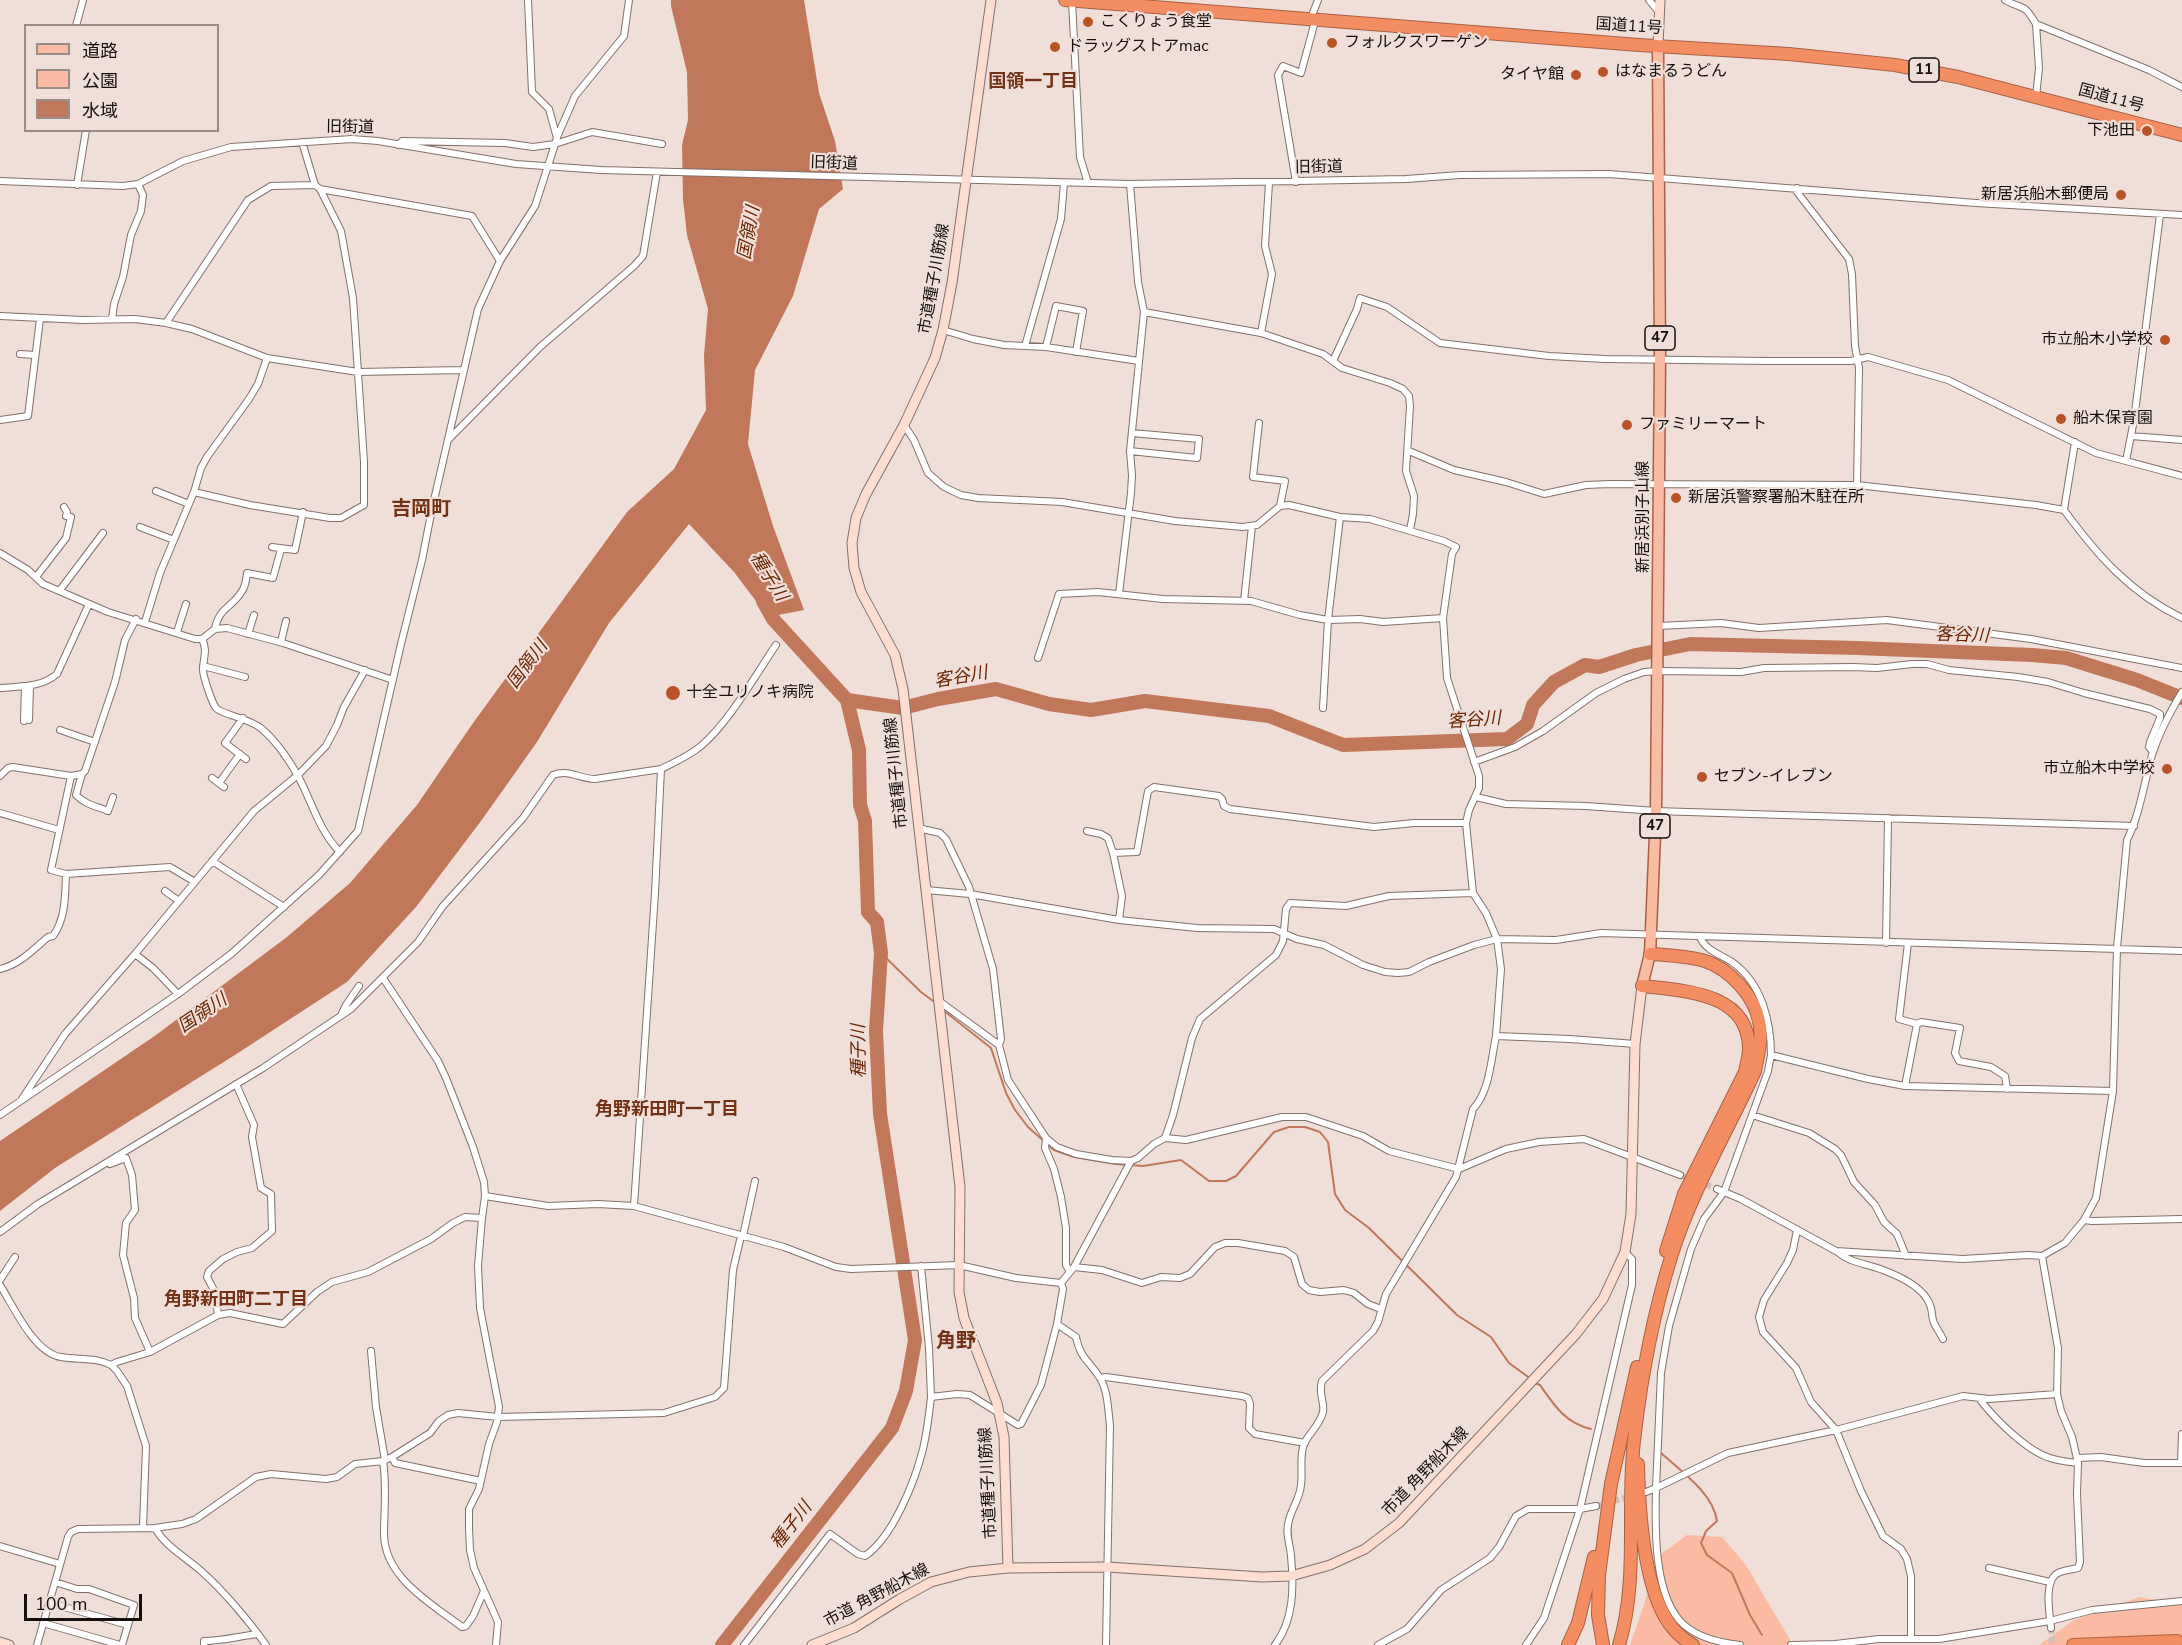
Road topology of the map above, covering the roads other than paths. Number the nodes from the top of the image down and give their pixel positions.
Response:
1 (83, 0) edge
2 (528, 0) edge
3 (629, 0) edge
4 (991, 0) edge
5 (1065, 0) edge
6 (1072, 0) edge
7 (1318, 0) edge
8 (1649, 0) edge
9 (1660, 0) edge
10 (2005, 0) edge
11 (1659, 12) junction
12 (1311, 18) junction
13 (77, 24) edge
14 (2036, 24) junction
15 (1658, 46) junction
16 (2182, 87) edge
17 (2036, 97) junction
18 (86, 132) edge
19 (2182, 135) edge
20 (556, 141) junction
21 (302, 142) junction
22 (662, 144) dead end
23 (398, 145) junction
24 (547, 167) junction
25 (660, 172) junction
26 (1658, 177) junction
27 (0, 181) edge
28 (967, 181) junction
29 (1296, 182) junction
30 (1064, 183) junction
31 (1088, 183) junction
32 (1269, 183) junction
33 (138, 184) junction
34 (1130, 184) junction
35 (77, 185) junction
36 (318, 187) junction
37 (1797, 188) junction
38 (2160, 214) junction
39 (2182, 215) edge
40 (500, 261) junction
41 (1144, 312) junction
42 (0, 316) edge
43 (40, 319) junction
44 (112, 319) junction
45 (166, 323) junction
46 (943, 330) junction
47 (1261, 333) junction
48 (1025, 346) junction
49 (1046, 347) junction
50 (1076, 352) junction
51 (20, 354) dead end
52 (35, 355) junction
53 (267, 358) junction
54 (1660, 359) junction
55 (1858, 359) junction
56 (1138, 361) junction
57 (1333, 361) junction
58 (463, 370) junction
59 (358, 372) junction
60 (0, 420) edge
61 (1258, 423) dead end
62 (903, 425) junction
63 (1132, 433) junction
64 (2131, 436) junction
65 (448, 440) junction
66 (2182, 440) edge
67 (2075, 442) junction
68 (1130, 451) junction
69 (1409, 451) junction
70 (2126, 461) junction
71 (2182, 476) edge
72 (1659, 485) junction
73 (1857, 485) junction
74 (156, 491) dead end
75 (194, 492) junction
76 (189, 504) junction
77 (1280, 506) junction
78 (64, 507) dead end
79 (2064, 510) junction
80 (303, 513) junction
81 (1127, 513) junction
82 (1340, 517) junction
83 (1251, 526) junction
84 (140, 527) dead end
85 (1410, 530) junction
86 (103, 533) dead end
87 (174, 540) junction
88 (272, 547) dead end
89 (281, 549) junction
90 (0, 553) edge
91 (36, 577) junction
92 (60, 590) junction
93 (1119, 594) junction
94 (1244, 601) junction
95 (89, 604) junction
96 (186, 604) dead end
97 (254, 615) dead end
98 (1443, 618) junction
99 (2182, 618) edge
100 (136, 619) junction
101 (1328, 620) junction
102 (286, 621) dead end
103 (145, 622) junction
104 (1658, 628) junction
105 (215, 629) junction
106 (177, 632) junction
107 (248, 634) junction
108 (202, 639) junction
109 (281, 642) junction
110 (776, 645) dead end
111 (1038, 657) dead end
112 (203, 666) junction
113 (1658, 668) junction
114 (2182, 668) edge
115 (365, 670) junction
116 (245, 677) dead end
117 (393, 680) junction
118 (27, 686) junction
119 (0, 688) edge
120 (2182, 692) edge
121 (1323, 708) dead end
122 (243, 718) junction
123 (27, 721) dead end
124 (60, 730) dead end
125 (95, 742) junction
126 (2153, 752) junction
127 (240, 754) junction
128 (246, 759) dead end
129 (1474, 760) junction
130 (661, 769) junction
131 (82, 774) junction
132 (0, 776) edge
133 (72, 776) junction
134 (297, 776) junction
135 (212, 778) dead end
136 (113, 797) dead end
137 (1476, 797) junction
138 (1656, 811) junction
139 (0, 813) edge
140 (1888, 818) junction
141 (1466, 823) junction
142 (2134, 826) junction
143 (918, 828) junction
144 (59, 830) junction
145 (1088, 831) dead end
146 (340, 852) junction
147 (1113, 853) junction
148 (212, 861) junction
149 (66, 874) junction
150 (195, 882) junction
151 (926, 890) junction
152 (165, 891) dead end
153 (1473, 893) junction
154 (970, 894) junction
155 (179, 901) junction
156 (284, 907) junction
157 (1119, 920) junction
158 (1284, 934) junction
159 (1651, 934) junction
160 (1700, 937) junction
161 (1497, 939) junction
162 (1886, 943) junction
163 (1908, 944) junction
164 (2117, 948) junction
165 (2182, 951) edge
166 (135, 954) junction
167 (1650, 954) junction
168 (0, 969) edge
169 (383, 978) junction
170 (359, 986) dead end
171 (1642, 986) junction
172 (178, 994) junction
173 (939, 1001) junction
174 (342, 1014) junction
175 (1917, 1024) junction
176 (1496, 1036) junction
177 (1635, 1044) junction
178 (999, 1045) junction
179 (1771, 1055) junction
180 (236, 1084) junction
181 (1905, 1086) junction
182 (2007, 1089) junction
183 (2113, 1091) junction
184 (22, 1099) junction
185 (0, 1114) edge
186 (1752, 1115) junction
187 (1165, 1138) junction
188 (1046, 1139) junction
189 (1632, 1158) junction
190 (1130, 1161) junction
191 (104, 1164) junction
192 (1459, 1169) junction
193 (1680, 1175) tunnel mouth
194 (755, 1181) dead end
195 (1716, 1189) tunnel mouth
196 (1724, 1192) junction
197 (485, 1196) junction
198 (634, 1206) junction
199 (482, 1218) junction
200 (2182, 1219) edge
201 (2084, 1220) junction
202 (1797, 1230) junction
203 (0, 1232) edge
204 (742, 1236) junction
205 (1836, 1251) junction
206 (1625, 1252) junction
207 (2042, 1256) junction
208 (15, 1257) dead end
209 (1906, 1257) junction
210 (959, 1265) junction
211 (919, 1266) junction
212 (1072, 1270) junction
213 (0, 1283) edge
214 (1061, 1283) junction
215 (1381, 1309) junction
216 (218, 1316) junction
217 (1057, 1324) junction
218 (1943, 1339) dead end
219 (371, 1351) dead end
220 (150, 1352) junction
221 (111, 1365) junction
222 (1100, 1378) junction
223 (2057, 1394) junction
224 (931, 1397) junction
225 (1981, 1399) junction
226 (1638, 1406) junction
227 (999, 1412) junction
228 (498, 1418) junction
229 (1836, 1430) junction
230 (2182, 1434) edge
231 (1305, 1443) junction
232 (387, 1459) junction
233 (2078, 1461) junction
234 (2182, 1463) edge
235 (481, 1481) junction
236 (1611, 1484) junction
237 (1656, 1488) junction
238 (1646, 1492) dead end
239 (1596, 1506) tunnel mouth
240 (1580, 1509) junction
241 (143, 1527) junction
242 (155, 1528) junction
243 (0, 1545) edge
244 (60, 1564) junction
245 (1107, 1567) junction
246 (1008, 1568) junction
247 (1989, 1568) dead end
248 (1291, 1576) junction
249 (56, 1582) junction
250 (2050, 1582) junction
251 (483, 1591) junction
252 (2182, 1601) edge
253 (50, 1603) junction
254 (43, 1623) junction
255 (128, 1625) junction
256 (2051, 1625) junction
257 (258, 1634) junction
258 (1911, 1639) junction
259 (2179, 1641) edge
260 (0, 1642) edge
261 (9, 1645) edge
262 (37, 1645) edge
263 (121, 1645) edge
264 (204, 1645) edge
265 (266, 1645) edge
266 (496, 1645) edge
267 (744, 1645) edge
268 (812, 1645) edge
269 (1106, 1645) edge
270 (1275, 1645) edge
271 (1378, 1645) edge
272 (1526, 1645) edge
273 (1568, 1645) edge
274 (1603, 1645) edge
275 (1619, 1645) edge
276 (1693, 1645) edge
277 (1740, 1645) edge
278 (1791, 1645) edge
279 (2073, 1645) edge
280 (2142, 1645) edge

1 - 13 street
2 - 20 street
3 - 20 street
4 - 28 street, 市道種子川筋線
5 - 6 highway, 国道11号 / 11
6 - 12 highway, 国道11号 / 11
6 - 31 street
7 - 12 street
8 - 11 street
9 - 11 street
10 - 14 street
11 - 15 street
12 - 15 highway, 国道11号 / 11
12 - 29 street
14 - 16 street
14 - 17 street
15 - 17 highway, 国道11号 / 11
15 - 26 main road, 新居浜別子山線 / 47
17 - 19 highway, 国道11号 / 11
18 - 35 street
20 - 22 street
20 - 23 street
20 - 24 street
21 - 23 street, 旧街道
21 - 33 street, 旧街道
21 - 36 street
23 - 24 street, 旧街道
24 - 25 street, 旧街道
24 - 40 street
25 - 28 street, 旧街道
25 - 65 street
26 - 29 street, 旧街道
26 - 37 street, 旧街道
26 - 54 main road, 新居浜別子山線 / 47
27 - 35 street, 旧街道
28 - 30 street, 旧街道
28 - 46 street, 市道種子川筋線
29 - 32 street, 旧街道
30 - 31 street, 旧街道
30 - 48 street
31 - 34 street, 旧街道
32 - 34 street, 旧街道
32 - 47 street
33 - 35 street, 旧街道
33 - 44 street
34 - 41 street
36 - 40 street
36 - 45 street
36 - 59 street
37 - 38 street, 旧街道
37 - 55 street
38 - 39 street, 旧街道
38 - 64 street
40 - 58 street
41 - 47 street
41 - 56 street
42 - 43 street
43 - 44 street
43 - 52 street
44 - 45 street
45 - 53 street
46 - 48 street
46 - 62 street, 市道種子川筋線
47 - 57 street
48 - 49 street
49 - 50 street
49 - 50 street
50 - 56 street
51 - 52 street
52 - 60 street
53 - 59 street
53 - 75 street
54 - 55 street
54 - 57 street
54 - 72 main road, 新居浜別子山線 / 47
55 - 67 street
55 - 73 street
56 - 63 street
57 - 69 street
58 - 59 street
58 - 65 street
59 - 80 street
61 - 77 street
62 - 81 street
62 - 143 street, 市道種子川筋線
63 - 68 street
63 - 68 street
64 - 66 street
64 - 70 street
65 - 117 street
67 - 70 street
67 - 79 street
68 - 81 street
69 - 72 street
69 - 85 street
70 - 71 street
72 - 73 street
72 - 104 main road, 新居浜別子山線 / 47
73 - 79 street
74 - 76 street
75 - 76 street
75 - 80 street
76 - 87 street
77 - 82 street
77 - 83 street
78 - 91 street
79 - 99 street
80 - 89 street
81 - 83 street
81 - 93 street
82 - 85 street
82 - 101 street
83 - 94 street
84 - 87 street
85 - 98 street
86 - 92 street
87 - 103 street
88 - 89 street
89 - 105 street
90 - 91 street
91 - 92 street
92 - 95 street
93 - 94 street
93 - 111 street
94 - 101 street
95 - 100 street
95 - 118 street
96 - 106 street
97 - 107 street
98 - 101 street
98 - 129 street
100 - 103 street
100 - 125 street
101 - 121 street
102 - 109 street
103 - 106 street
104 - 113 main road, 新居浜別子山線 / 47
104 - 114 street
105 - 107 street
105 - 108 street
106 - 108 street
107 - 109 street
108 - 112 street
109 - 115 street
110 - 130 street
112 - 116 street
112 - 122 street
113 - 126 street
113 - 129 street
113 - 138 main road, 新居浜別子山線 / 47
115 - 117 street
115 - 134 street
117 - 146 street
118 - 119 street
118 - 123 street
120 - 126 street
122 - 127 street
122 - 134 street
124 - 125 street
125 - 131 street
126 - 142 street
127 - 128 street
127 - 135 street
129 - 137 street
130 - 169 street
130 - 198 street
131 - 133 street
131 - 136 street
132 - 133 street
133 - 144 street
134 - 146 street
134 - 148 street
137 - 138 street
137 - 141 street
138 - 140 street
138 - 159 main road, 新居浜別子山線 / 47
139 - 144 street
140 - 142 street
140 - 162 street
141 - 147 street
141 - 153 street
142 - 164 street
143 - 151 street, 市道種子川筋線
143 - 154 street
144 - 149 street
145 - 147 street
146 - 156 street
147 - 157 street
148 - 150 street
148 - 156 street
149 - 150 street
149 - 168 street
150 - 155 street
151 - 154 street
151 - 173 street, 市道種子川筋線
152 - 155 street
153 - 158 street
153 - 161 street
154 - 157 street
154 - 178 street
155 - 166 street
156 - 172 street
157 - 158 street
158 - 161 street
158 - 187 street
159 - 160 street
159 - 161 street
159 - 167 main road, 新居浜別子山線 / 47
160 - 162 street
160 - 179 street
161 - 176 street
162 - 163 street
163 - 164 street
163 - 175 street
164 - 165 street
164 - 183 street
166 - 172 street
166 - 184 street
167 - 171 main road, 新居浜別子山線 / 47
167 - 226 highway
169 - 174 street
169 - 197 street
170 - 174 street
171 - 177 street, 市道 角野船木線
171 - 236 highway
172 - 184 street
173 - 178 street
173 - 210 street, 市道種子川筋線
174 - 180 street
175 - 181 street
175 - 182 street
176 - 177 street
176 - 192 street
177 - 189 street, 市道 角野船木線
178 - 188 street
179 - 181 street
179 - 186 street
180 - 191 street
180 - 216 street
181 - 182 street
182 - 183 street
183 - 201 street
184 - 185 street
186 - 196 street
186 - 209 street
187 - 190 street
187 - 192 street
188 - 190 street
188 - 212 street
189 - 192 street
189 - 193 street
189 - 206 street, 市道 角野船木線
190 - 212 street
191 - 203 street
191 - 220 street
192 - 215 street
194 - 204 street
195 - 196 street
196 - 202 street
196 - 237 street
197 - 198 street
197 - 199 street
198 - 204 street
199 - 216 street
199 - 228 street
200 - 201 street
201 - 207 street
202 - 205 street
202 - 229 street
204 - 211 street
204 - 228 street
205 - 209 street
205 - 218 street
206 - 240 street
206 - 248 street, 市道 角野船木線
207 - 209 street
207 - 223 street
208 - 213 street
210 - 211 street
210 - 214 street
210 - 227 street, 市道種子川筋線
211 - 224 street
212 - 214 street
212 - 215 street
213 - 221 street
214 - 217 street
215 - 231 street
216 - 220 street
217 - 222 street
217 - 227 street
219 - 232 street
220 - 221 street
221 - 241 street
222 - 231 street
222 - 245 street
223 - 225 street
223 - 233 street
224 - 227 street
224 - 267 street
225 - 229 street
225 - 233 street
226 - 275 highway
226 - 276 highway
227 - 246 street, 市道種子川筋線
228 - 232 street
228 - 235 street
229 - 237 street
229 - 258 street
230 - 234 street
231 - 248 street
232 - 235 street
232 - 242 street
232 - 251 street
233 - 234 street
233 - 250 street
235 - 251 street
236 - 273 highway
236 - 274 highway
237 - 238 street
237 - 277 street
239 - 240 street
240 - 271 street
240 - 272 street
241 - 242 street
241 - 244 street
242 - 257 street
243 - 244 street
244 - 249 street
245 - 246 street, 市道 角野船木線
245 - 248 street, 市道 角野船木線
245 - 269 street
246 - 268 street, 市道 角野船木線
247 - 250 street
248 - 270 street
249 - 253 street
249 - 255 street
250 - 256 street
251 - 266 street
252 - 256 street
253 - 254 street
253 - 255 street
254 - 262 street
254 - 263 street
255 - 263 street
256 - 258 street
257 - 264 street
257 - 265 street
258 - 278 street
259 - 279 highway
259 - 280 highway
260 - 261 street

